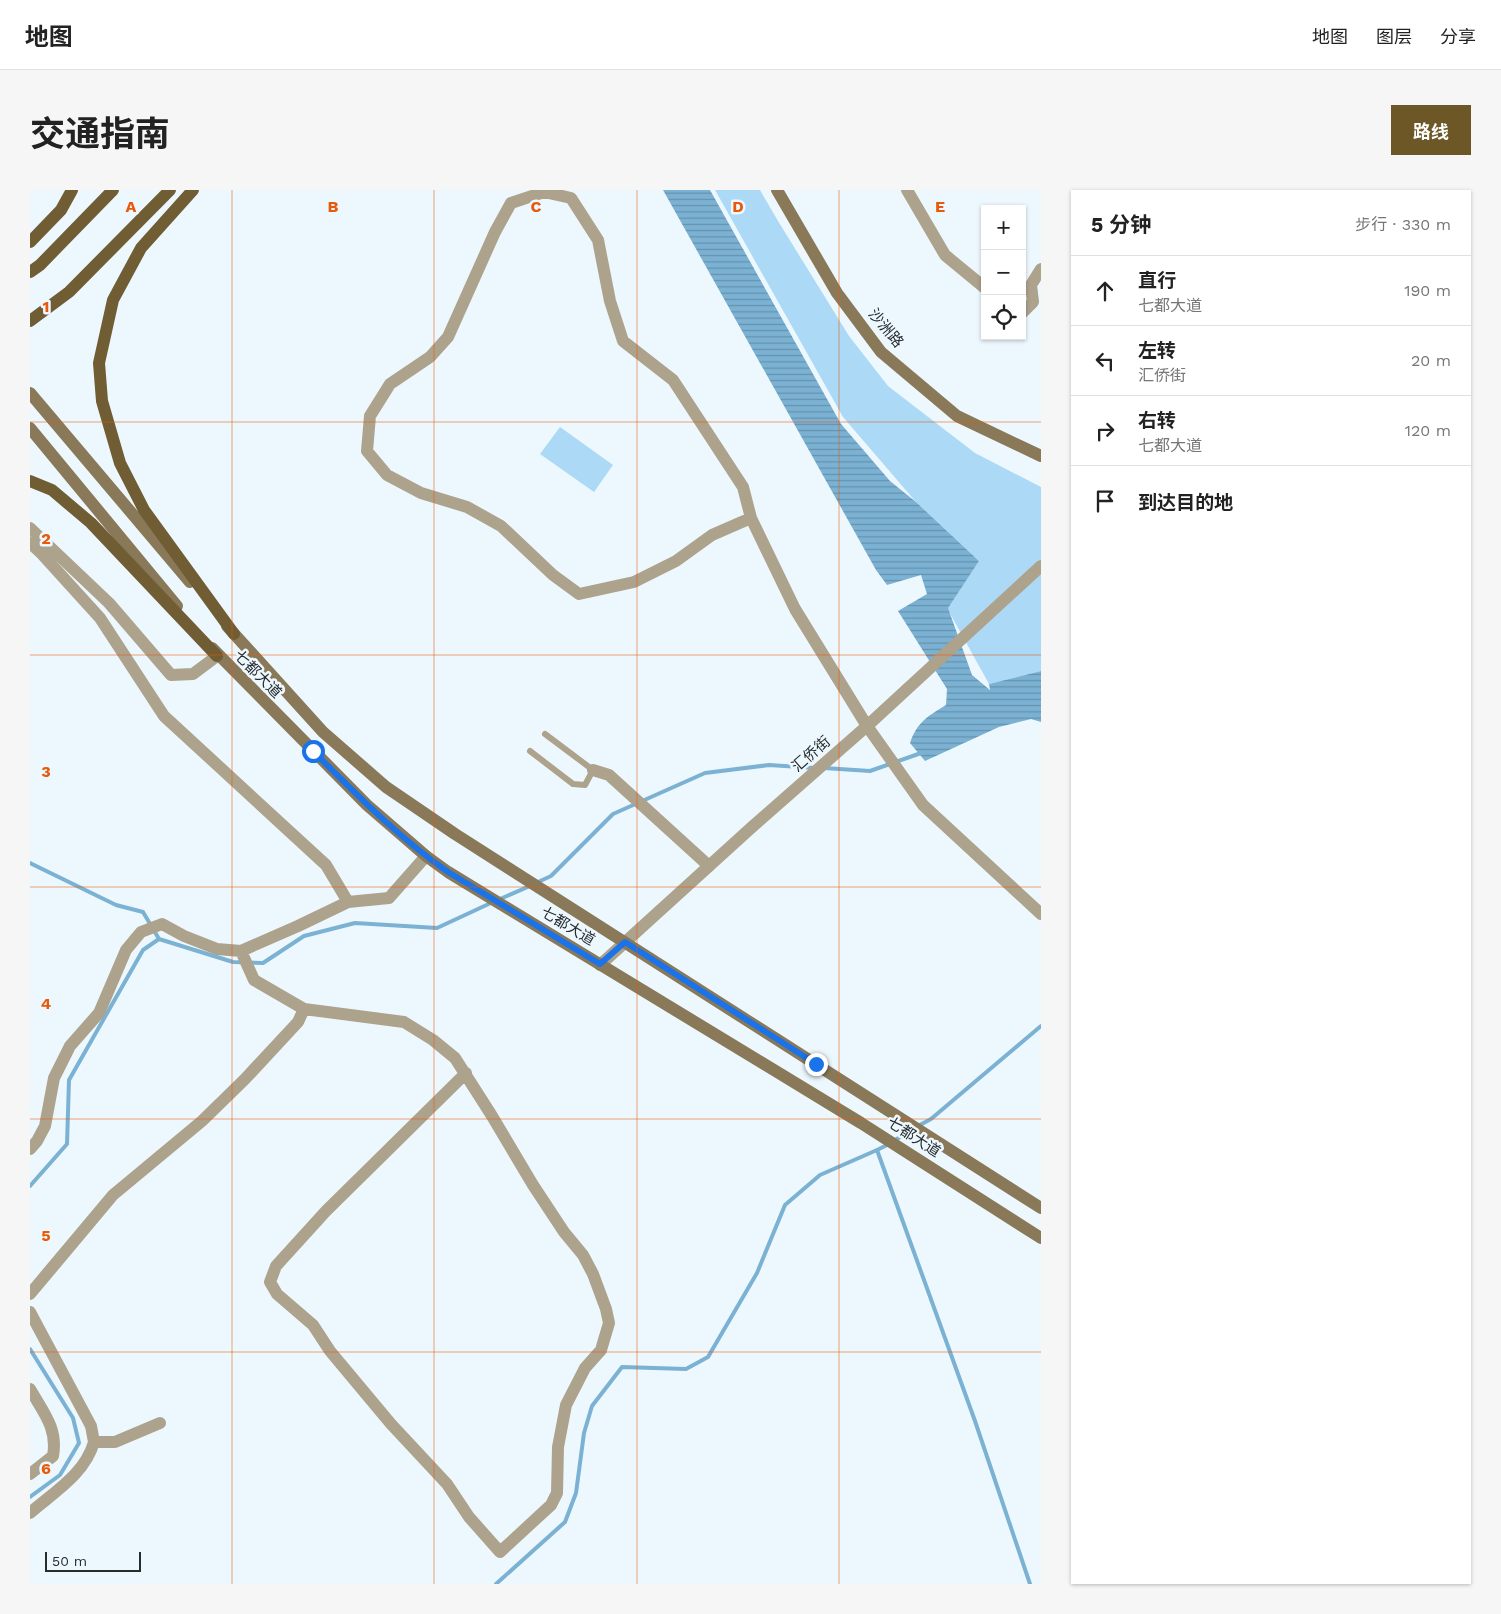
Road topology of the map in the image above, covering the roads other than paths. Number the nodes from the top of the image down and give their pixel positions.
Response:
1 (72, 190) edge
2 (113, 190) edge
3 (170, 190) edge
4 (193, 190) edge
5 (777, 190) edge
6 (907, 190) edge
7 (30, 242) edge
8 (1041, 269) edge
9 (30, 272) edge
10 (981, 285) edge
11 (1026, 309) edge
12 (30, 321) edge
13 (30, 393) edge
14 (30, 428) edge
15 (1041, 456) edge
16 (30, 481) edge
17 (750, 518) junction
18 (30, 528) edge
19 (30, 543) edge
20 (1041, 566) edge
21 (234, 634) junction
22 (217, 656) junction
23 (867, 726) junction
24 (545, 734) dead end
25 (530, 751) dead end
26 (593, 770) junction
27 (426, 856) junction
28 (709, 866) junction
29 (348, 902) junction
30 (1041, 914) edge
31 (625, 942) junction
32 (243, 954) junction
33 (600, 964) junction
34 (304, 1009) junction
35 (466, 1073) junction
36 (30, 1149) edge
37 (1041, 1208) edge
38 (1041, 1238) edge
39 (30, 1294) edge
40 (30, 1312) edge
41 (30, 1389) edge
42 (160, 1423) dead end
43 (94, 1442) junction
44 (30, 1474) edge
45 (30, 1513) edge

1 - 7 main road
2 - 9 main road
3 - 12 main road
4 - 21 main road
5 - 15 main road, 沙洲路
6 - 10 street
8 - 11 street
13 - 21 main road, 七都大道
14 - 22 main road, 七都大道
16 - 22 main road
17 - 17 street
17 - 23 street
18 - 22 street
19 - 29 street
20 - 23 street, 汇侨街
21 - 31 main road, 七都大道
22 - 27 main road, 七都大道
23 - 28 street, 汇侨街
23 - 30 street
24 - 26 lane
25 - 26 lane
26 - 28 street
27 - 29 street
27 - 33 main road, 七都大道
28 - 31 street, 汇侨街
29 - 32 street
31 - 33 street, 汇侨街
31 - 37 main road, 七都大道
32 - 34 street
32 - 36 street
33 - 38 main road, 七都大道
34 - 35 street
34 - 39 street
35 - 35 street
40 - 43 street
41 - 44 street
42 - 43 street
43 - 45 street

